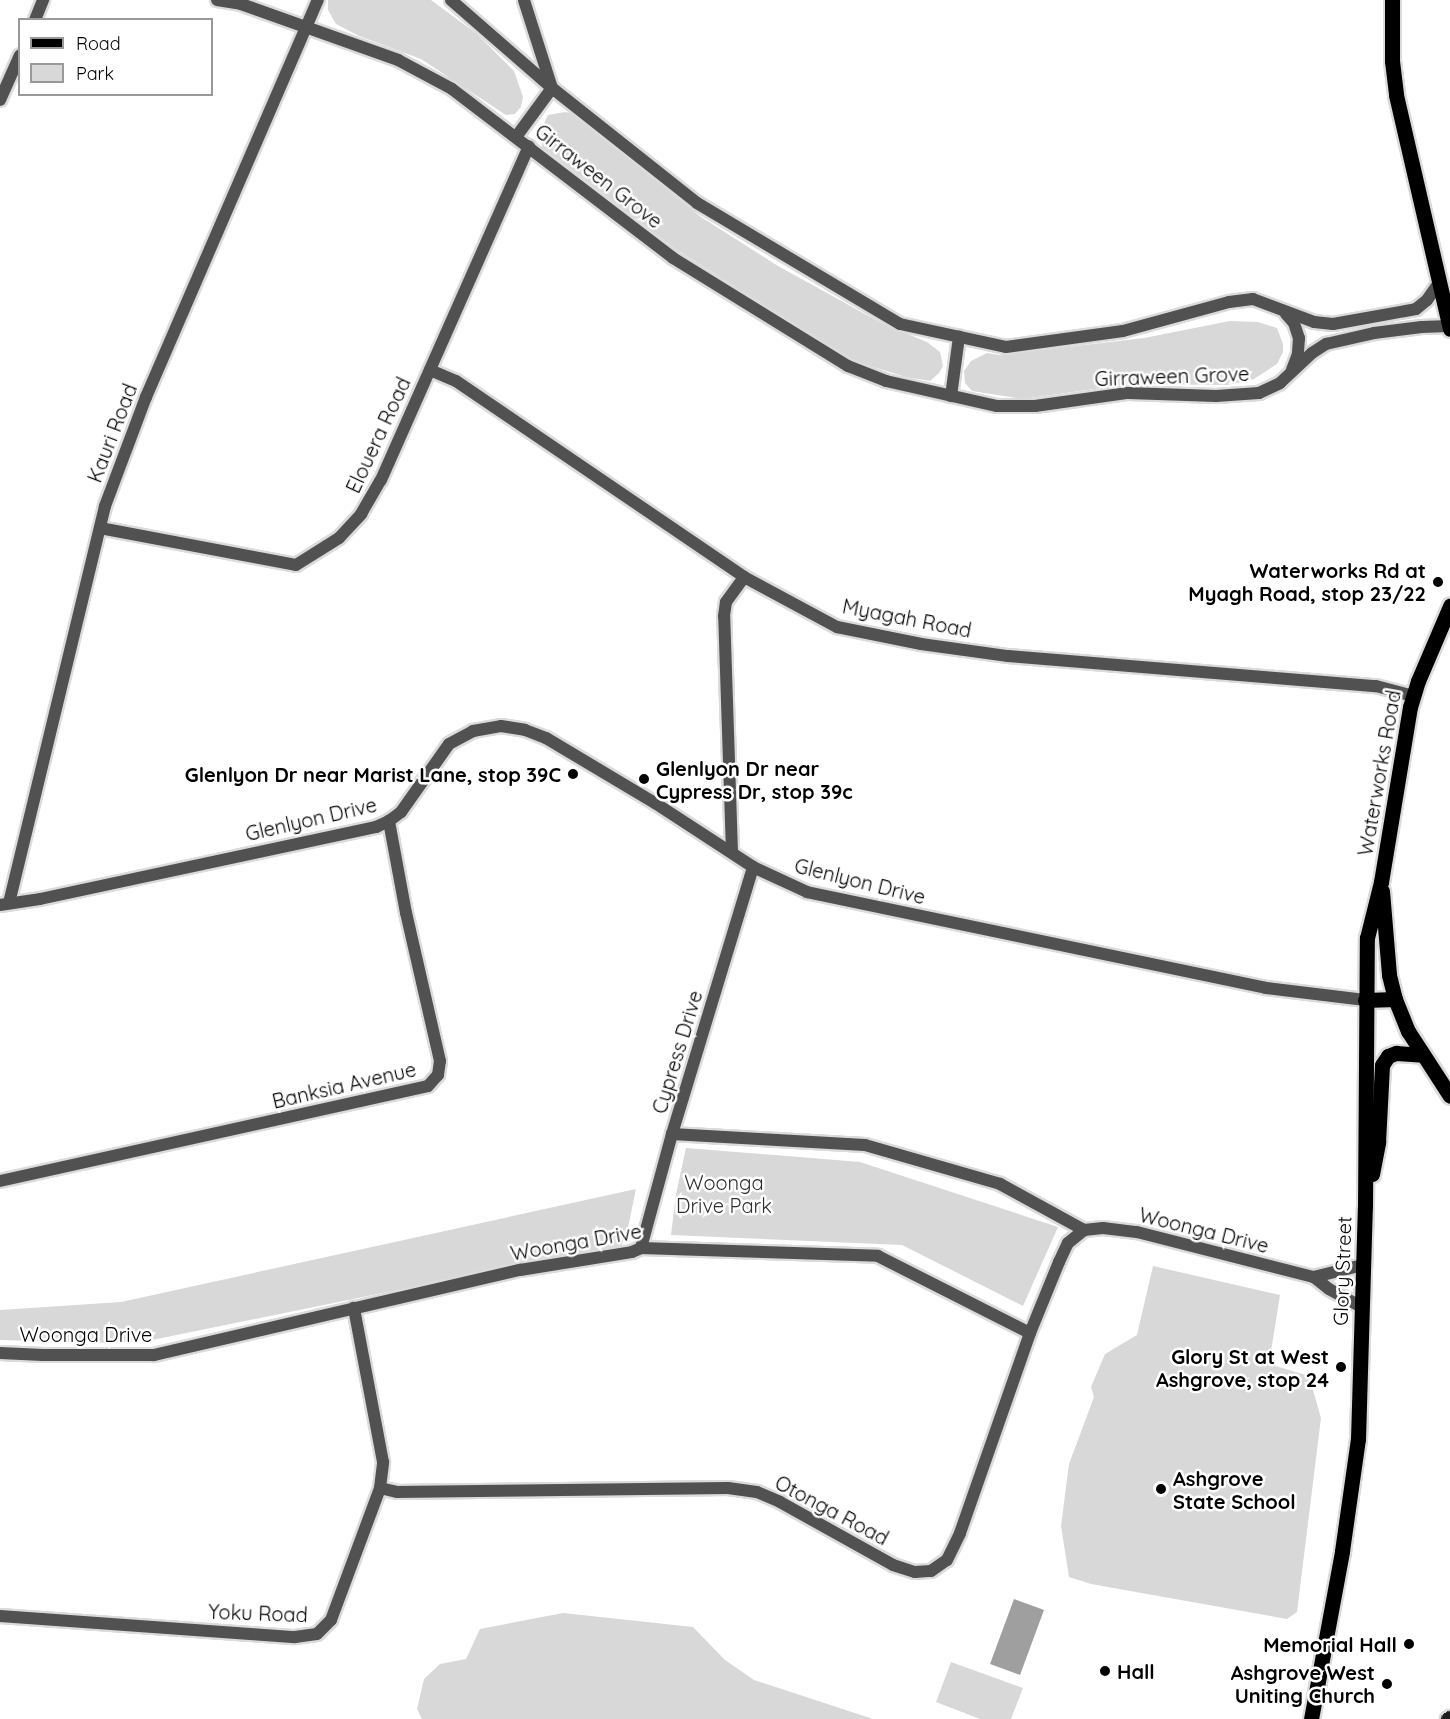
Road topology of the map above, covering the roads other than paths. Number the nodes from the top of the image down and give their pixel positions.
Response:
1 (43, 0) edge
2 (217, 0) edge
3 (318, 0) edge
4 (451, 0) edge
5 (524, 0) edge
6 (1392, 0) edge
7 (36, 18) edge
8 (306, 27) junction
9 (18, 60) edge
10 (552, 88) junction
11 (0, 100) edge
12 (516, 137) junction
13 (529, 146) junction
14 (1439, 283) junction
15 (1278, 309) junction
16 (1372, 318) junction
17 (1450, 328) edge
18 (1374, 333) junction
19 (959, 337) junction
20 (430, 370) junction
21 (1280, 383) junction
22 (951, 396) junction
23 (100, 528) junction
24 (744, 577) junction
25 (1450, 606) edge
26 (1413, 696) junction
27 (389, 821) junction
28 (732, 852) junction
29 (753, 867) junction
30 (1381, 882) junction
31 (4, 904) edge
32 (1395, 999) junction
33 (1365, 1000) junction
34 (1423, 1055) junction
35 (1450, 1096) edge
36 (672, 1134) junction
37 (0, 1180) edge
38 (1365, 1207) junction
39 (1084, 1230) junction
40 (641, 1248) junction
41 (1364, 1265) junction
42 (1314, 1277) junction
43 (1362, 1307) junction
44 (354, 1308) junction
45 (1030, 1333) junction
46 (0, 1353) edge
47 (380, 1488) junction
48 (0, 1616) edge
49 (1311, 1719) edge

1 - 7 street
2 - 8 street, Girraween Grove
3 - 8 street, Kauri Road
4 - 10 street, Girraween Grove
5 - 10 street
6 - 14 main road
8 - 12 street, Girraween Grove
8 - 23 street, Kauri Road
9 - 11 street
10 - 12 street
10 - 19 street, Girraween Grove
12 - 13 street, Girraween Grove
13 - 20 street, Elouera Road
13 - 22 street, Girraween Grove
14 - 16 street, Girraween Grove
14 - 17 main road
15 - 16 street, Girraween Grove
15 - 19 street, Girraween Grove
15 - 21 street
16 - 18 street
17 - 18 street, Girraween Grove
18 - 21 street, Girraween Grove
19 - 22 street
20 - 23 street, Elouera Road
20 - 24 street, Myagah Road
21 - 22 street, Girraween Grove
23 - 31 street, Kauri Road
24 - 26 street, Myagah Road
24 - 28 street
25 - 26 main road, Waterworks Road
26 - 30 main road, Waterworks Road
27 - 28 street, Glenlyon Drive
27 - 31 street, Glenlyon Drive
27 - 37 street, Banksia Avenue
28 - 29 street, Glenlyon Drive
29 - 33 street, Glenlyon Drive
29 - 36 street, Cypress Drive
30 - 32 main road, Waterworks Road
30 - 33 main road, Waterworks Road
32 - 33 main road
32 - 34 main road, Waterworks Road
33 - 38 main road, Glory Street
34 - 35 main road, Waterworks Road
34 - 38 main road
36 - 39 street
36 - 40 street, Cypress Drive
38 - 41 main road, Glory Street
39 - 42 street, Woonga Drive
39 - 45 street
40 - 44 street, Woonga Drive
40 - 45 street, Woonga Drive
41 - 42 street, Woonga Drive
41 - 43 main road, Glory Street
42 - 43 street, Woonga Drive
43 - 49 main road, Glory Street
44 - 46 street, Woonga Drive
44 - 47 street, Yoku Road
45 - 47 street, Otonga Road
47 - 48 street, Yoku Road

